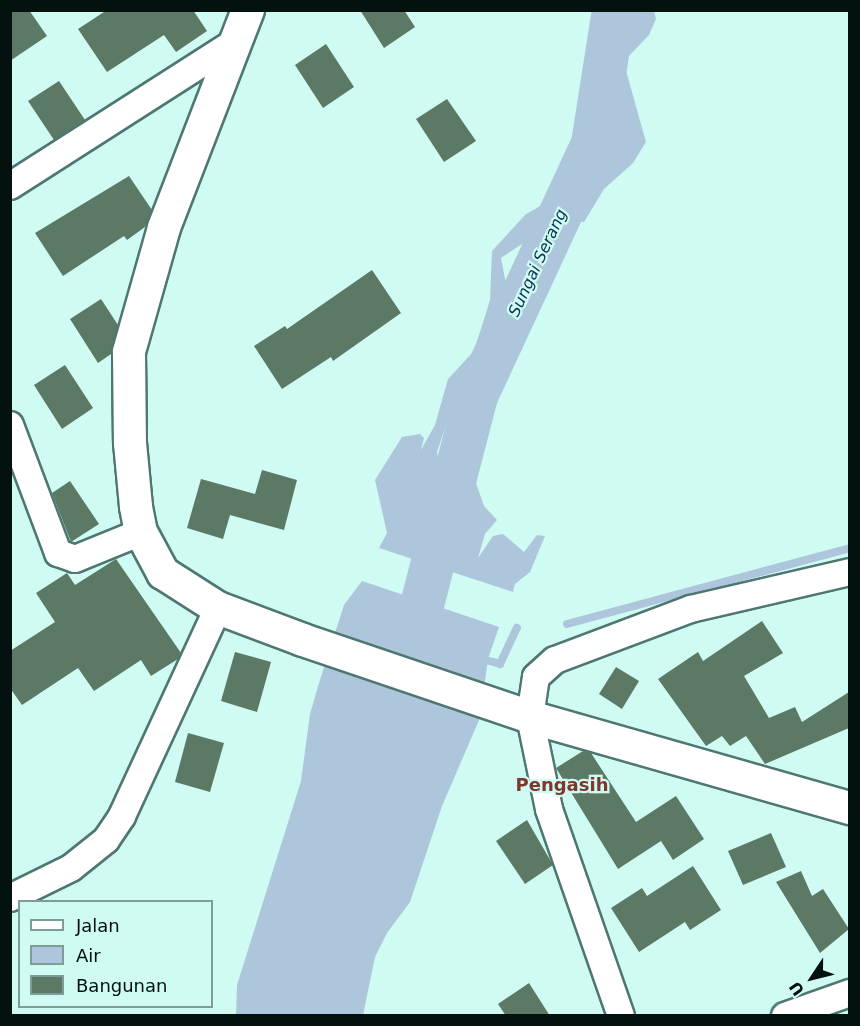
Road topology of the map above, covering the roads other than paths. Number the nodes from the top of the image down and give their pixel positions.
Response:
1 (248, 10) edge
2 (237, 41) junction
3 (10, 186) edge
4 (10, 425) edge
5 (141, 532) junction
6 (849, 572) edge
7 (218, 608) junction
8 (519, 713) junction
9 (849, 808) edge
10 (10, 898) edge
11 (849, 993) edge
12 (621, 1016) edge
13 (785, 1016) edge

1 - 2 street
2 - 3 street
2 - 5 street
4 - 5 street
5 - 7 street
6 - 8 street
7 - 8 street
7 - 10 street
8 - 9 street
8 - 12 street
11 - 13 street

